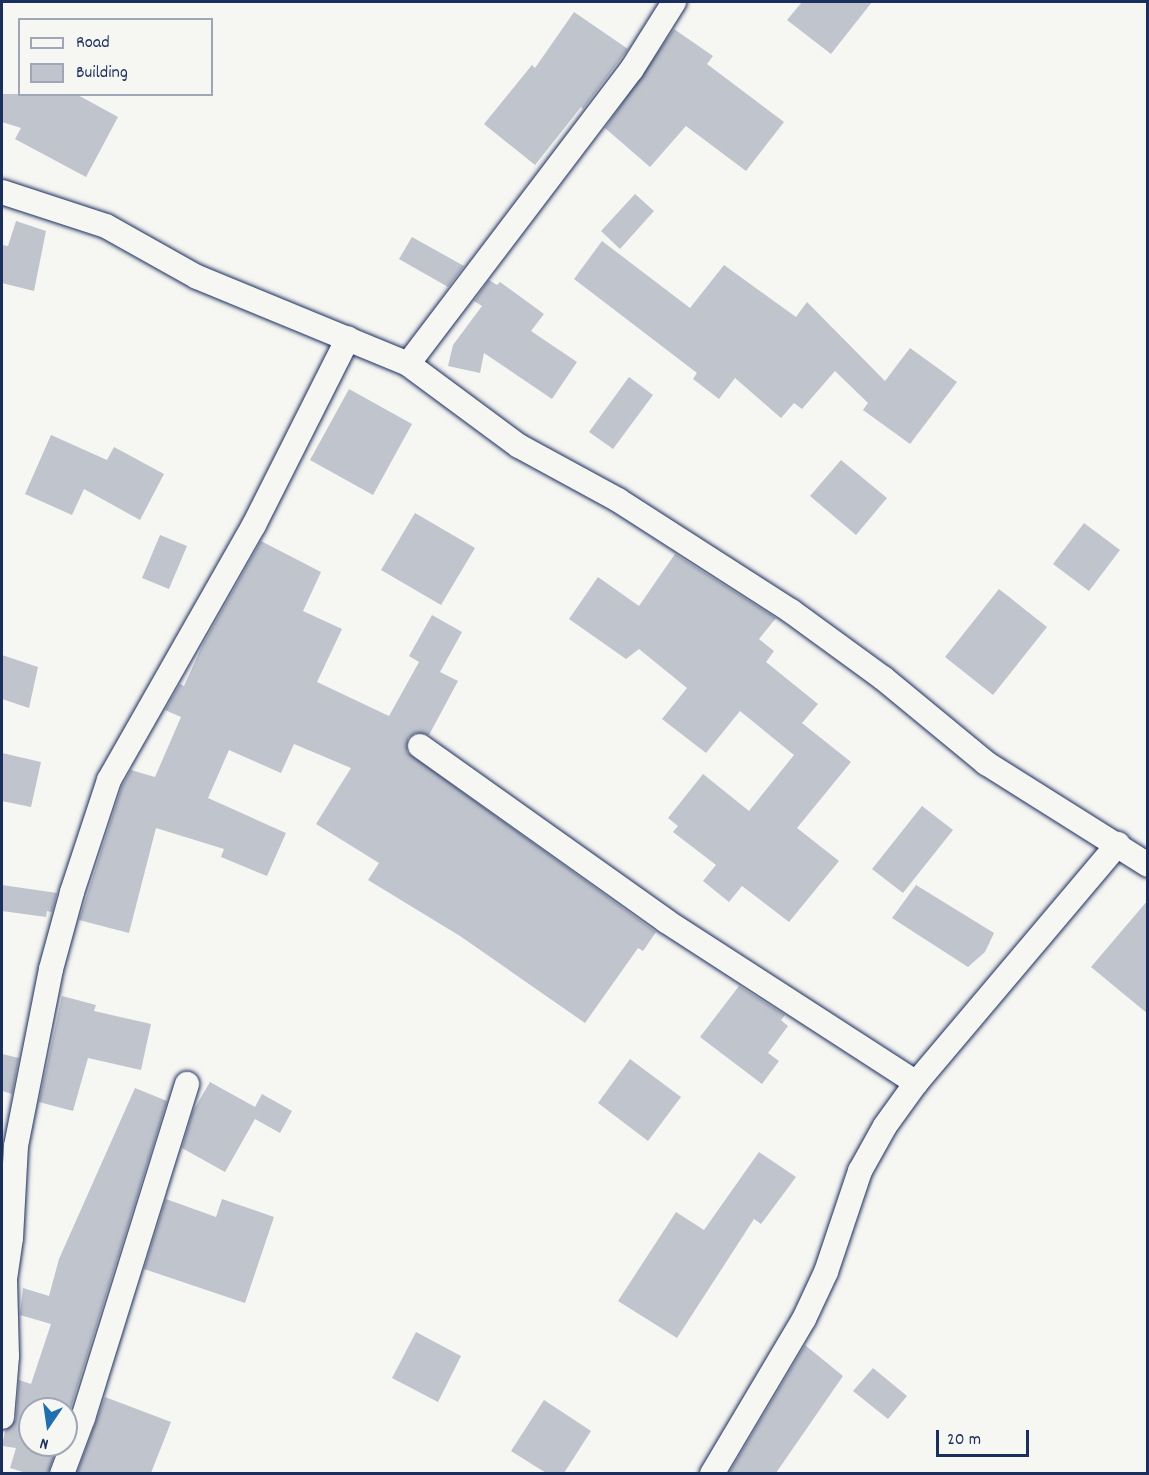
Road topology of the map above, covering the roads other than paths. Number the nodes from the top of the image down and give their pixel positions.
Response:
1 (674, 2) edge
2 (2, 192) edge
3 (348, 338) junction
4 (408, 364) junction
5 (420, 746) dead end
6 (1118, 844) junction
7 (1148, 865) edge
8 (916, 1083) junction
9 (187, 1084) dead end
10 (2, 1417) edge
11 (62, 1473) edge
12 (712, 1473) edge

1 - 4 street
2 - 3 street
3 - 4 street
3 - 10 street
4 - 6 street
5 - 8 street
6 - 7 street
6 - 8 street
8 - 12 street
9 - 11 street

